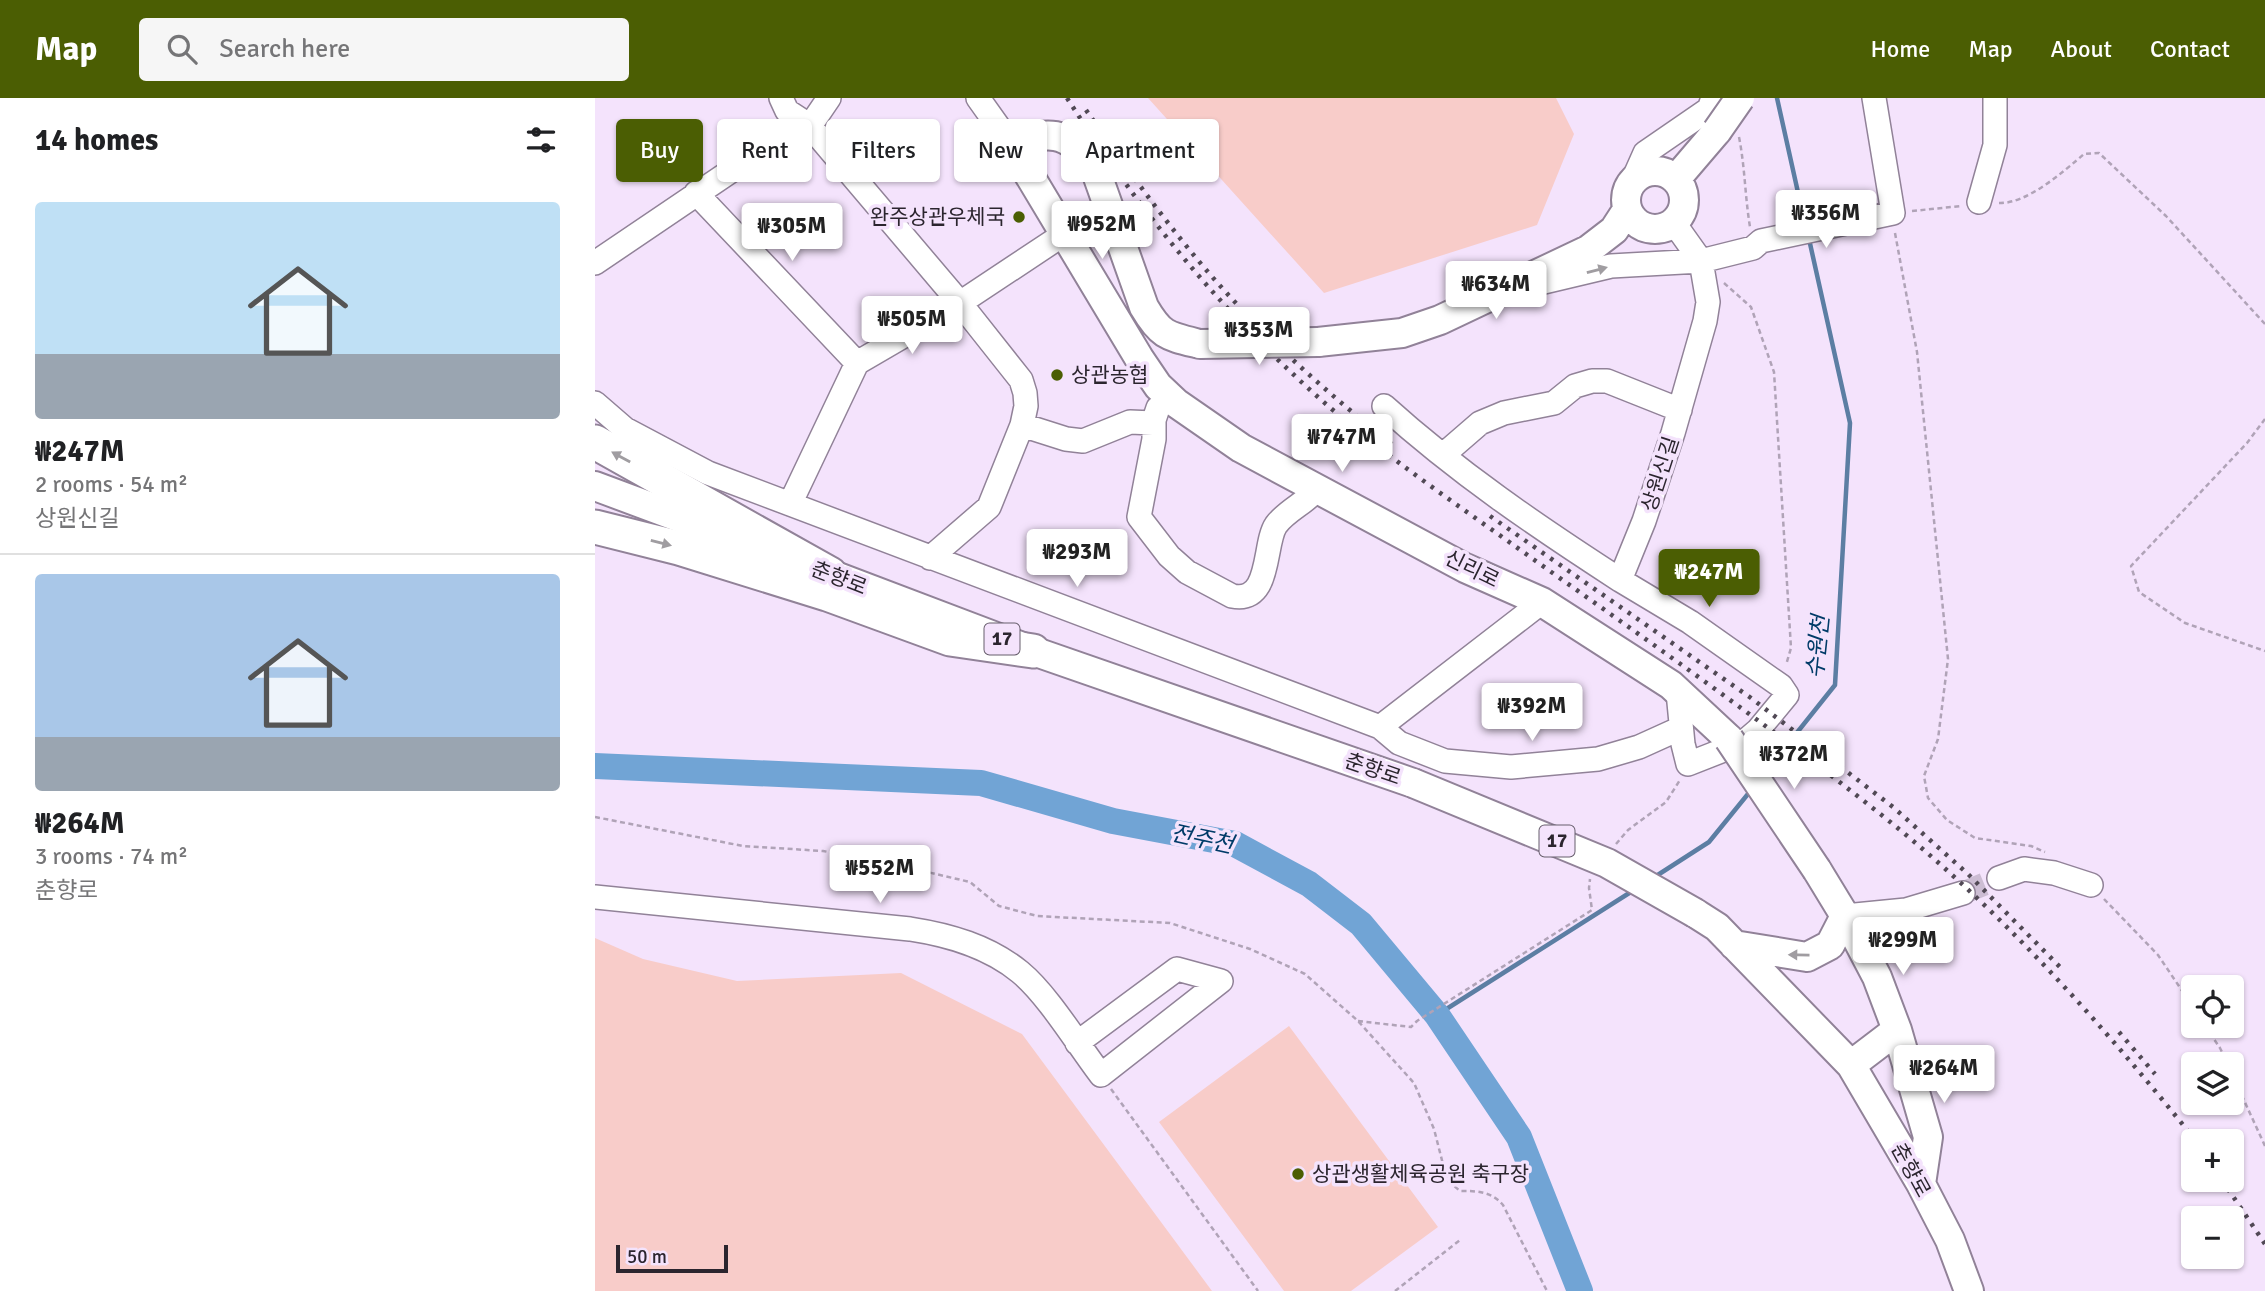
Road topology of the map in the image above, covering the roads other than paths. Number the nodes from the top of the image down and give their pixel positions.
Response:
1 (781, 98) edge
2 (829, 98) edge
3 (978, 98) edge
4 (1713, 98) edge
5 (1740, 98) edge
6 (1874, 98) edge
7 (1995, 98) edge
8 (798, 119) edge
9 (993, 119) edge
10 (812, 124) edge
11 (812, 129) edge
12 (1047, 136) edge
13 (1676, 179) junction
14 (717, 180) edge
15 (1633, 180) junction
16 (1033, 182) edge
17 (696, 194) junction
18 (1979, 202) road end
19 (1627, 211) junction
20 (1674, 223) junction
21 (1064, 234) junction
22 (1701, 261) junction
23 (595, 263) edge
24 (1506, 290) junction
25 (960, 303) junction
26 (857, 363) junction
27 (1164, 392) junction
28 (595, 402) edge
29 (1384, 406) dead end
30 (1680, 410) junction
31 (1154, 419) junction
32 (1022, 425) junction
33 (595, 442) edge
34 (1443, 455) junction
35 (595, 486) edge
36 (1317, 489) junction
37 (790, 504) junction
38 (595, 527) edge
39 (930, 558) junction
40 (830, 574) junction
41 (1620, 580) junction
42 (1542, 602) junction
43 (1033, 651) junction
44 (1678, 692) junction
45 (1380, 727) junction
46 (1681, 728) junction
47 (1999, 878) tunnel mouth
48 (2091, 885) road end
49 (1963, 893) tunnel mouth
50 (595, 897) edge
51 (1845, 916) junction
52 (1734, 945) junction
53 (1147, 990) junction
54 (1170, 1020) junction
55 (1896, 1030) junction
56 (1077, 1043) junction
57 (1851, 1065) junction
58 (1921, 1184) junction
59 (1969, 1291) edge

1 - 8 street
2 - 10 street
3 - 9 street, 신리로
4 - 15 street
5 - 13 main road, bridge
6 - 22 street
7 - 18 street
11 - 25 street
12 - 24 main road, bridge
13 - 15 main road
13 - 20 main road
14 - 17 street
15 - 19 main road
16 - 21 main road, 신리로
17 - 23 street
17 - 26 street
19 - 20 main road
19 - 24 main road
20 - 22 street
21 - 25 street
21 - 27 main road, 신리로
24 -> 22 street
22 - 30 street, 상원신길
25 - 26 street
25 - 32 street
26 - 37 street
27 - 31 street
27 - 36 main road, 신리로
28 - 37 street
29 - 34 street
30 - 34 street
30 - 41 street, 상원신길
31 - 32 street
31 - 36 street
32 - 39 street
40 -> 33 highway
34 - 41 street
35 - 40 main road, 춘향로 / 17
36 - 42 main road, 신리로
37 - 39 street
38 -> 43 highway
39 - 45 street
40 - 43 main road, 춘향로 / 17
41 - 46 street
42 - 44 main road, 신리로
42 - 45 street
43 - 52 main road, 춘향로 / 17, bridge
44 - 46 street
44 - 51 main road, 신리로, bridge
45 - 46 street
47 - 48 street
49 - 51 street
50 - 56 street
51 -> 52 main road
51 - 55 main road, 신리로
52 - 57 main road, 춘향로 / 17
53 - 54 street
53 - 54 street
53 - 56 street
54 - 56 street
55 - 57 main road
55 - 58 main road, 신리로
57 - 58 main road, 춘향로 / 17
58 - 59 main road, 춘향로 / 17

